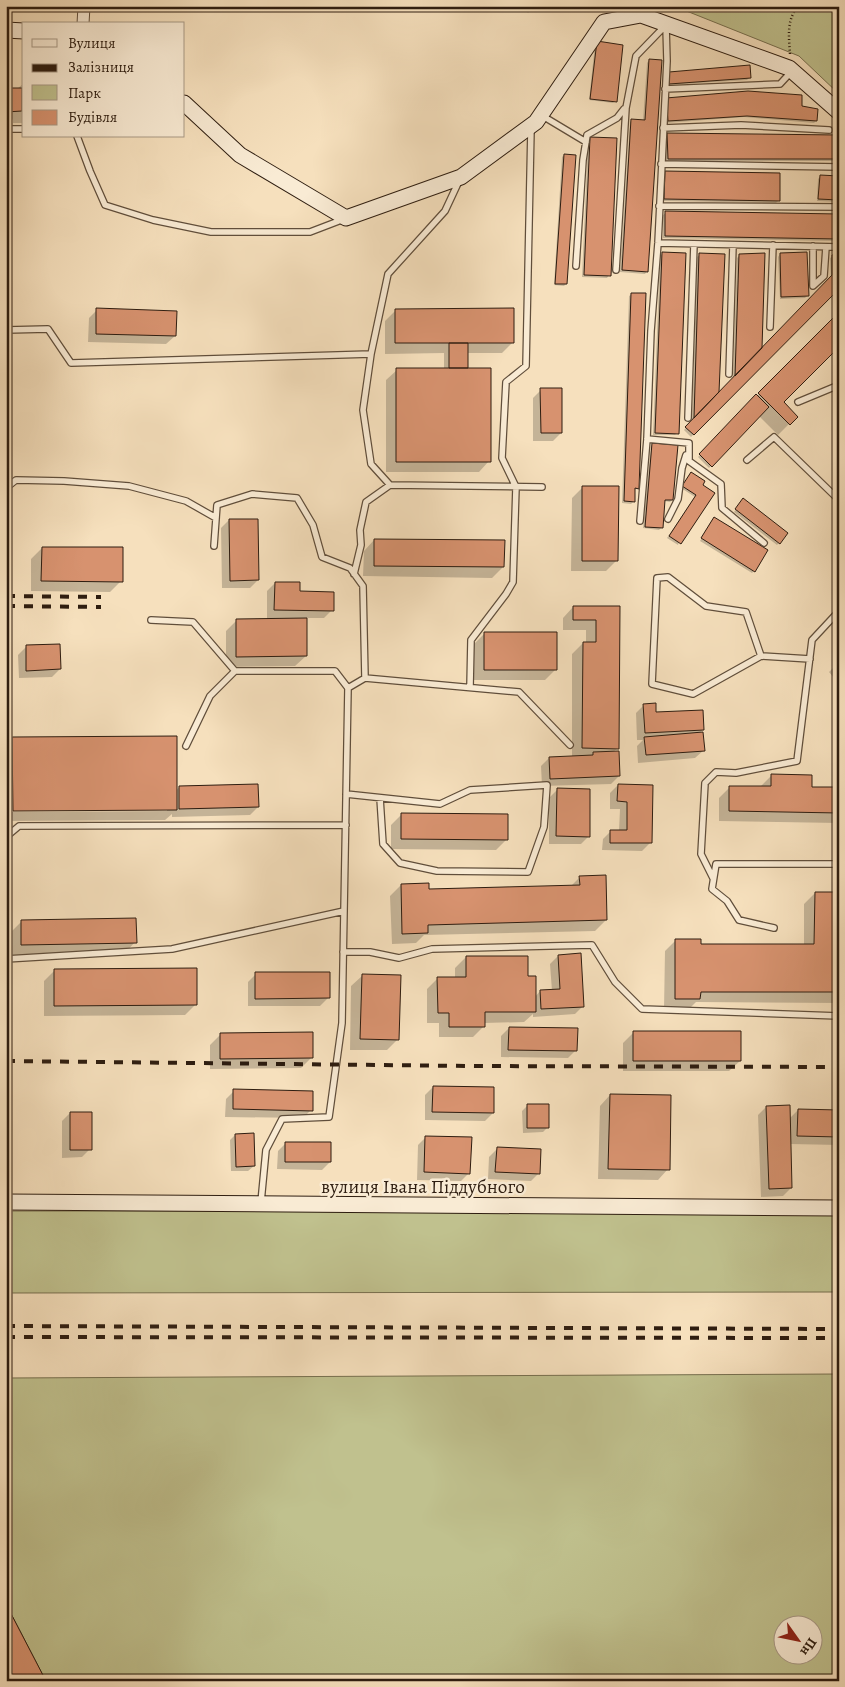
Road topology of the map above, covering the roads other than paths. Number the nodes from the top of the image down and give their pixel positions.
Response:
1 (84, 6) edge
2 (625, 6) edge
3 (641, 15) junction
4 (84, 22) edge
5 (666, 24) junction
6 (6, 30) edge
7 (22, 31) edge
8 (792, 71) junction
9 (665, 89) junction
10 (185, 104) edge
11 (626, 108) junction
12 (839, 112) edge
13 (536, 121) junction
14 (663, 128) junction
15 (6, 129) edge
16 (22, 129) edge
17 (829, 130) dead end
18 (78, 138) edge
19 (586, 142) junction
20 (661, 164) junction
21 (839, 167) edge
22 (461, 177) junction
23 (659, 206) junction
24 (839, 207) edge
25 (346, 218) junction
26 (658, 243) junction
27 (694, 244) junction
28 (733, 245) junction
29 (773, 246) junction
30 (812, 246) junction
31 (826, 247) junction
32 (839, 247) edge
33 (576, 266) dead end
34 (616, 270) dead end
35 (770, 327) dead end
36 (6, 330) edge
37 (371, 354) junction
38 (728, 374) dead end
39 (839, 385) edge
40 (798, 402) dead end
41 (688, 418) dead end
42 (647, 439) junction
43 (689, 449) junction
44 (747, 460) dead end
45 (390, 485) junction
46 (516, 487) junction
47 (542, 487) dead end
48 (6, 488) edge
49 (839, 500) edge
50 (216, 518) junction
51 (668, 519) dead end
52 (640, 521) dead end
53 (764, 543) dead end
54 (214, 546) dead end
55 (354, 574) junction
56 (839, 611) edge
57 (151, 620) dead end
58 (761, 656) junction
59 (810, 659) junction
60 (235, 671) junction
61 (365, 678) junction
62 (348, 688) junction
63 (470, 688) junction
64 (570, 745) dead end
65 (186, 746) dead end
66 (346, 794) junction
67 (380, 798) junction
68 (346, 825) junction
69 (6, 837) edge
70 (839, 864) edge
71 (713, 878) junction
72 (344, 910) junction
73 (774, 928) dead end
74 (343, 952) junction
75 (6, 959) edge
76 (839, 1016) edge
77 (6, 1202) edge
78 (261, 1204) junction
79 (839, 1208) edge

1 - 4 street
2 - 3 lane
3 - 5 street
3 - 13 street
5 - 8 street
5 - 9 lane
5 - 11 lane
6 - 7 street
8 - 9 lane
8 - 12 street
9 - 14 lane
10 - 25 street
11 - 19 lane
11 - 34 lane
13 - 19 lane
13 - 22 street
13 - 46 lane
14 - 17 lane
14 - 20 lane
15 - 16 lane
18 - 25 lane
19 - 33 lane
20 - 21 lane
20 - 23 lane
22 - 25 street
22 - 37 lane
23 - 24 lane
23 - 26 lane
26 - 27 lane
26 - 42 lane
27 - 28 lane
27 - 41 lane
28 - 29 lane
28 - 38 lane
29 - 30 lane
29 - 35 lane
30 - 31 lane
30 - 31 lane
31 - 32 lane
36 - 37 lane
37 - 45 lane
39 - 40 lane
42 - 43 lane
42 - 52 lane
43 - 51 lane
43 - 53 lane
44 - 49 lane
45 - 46 lane
45 - 55 lane
46 - 47 lane
46 - 63 lane
48 - 50 lane
50 - 54 lane
50 - 55 lane
55 - 61 lane
56 - 59 lane
57 - 60 lane
58 - 58 lane
58 - 59 lane
59 - 71 lane
60 - 62 lane
60 - 65 lane
61 - 62 lane
61 - 63 lane
62 - 66 lane
63 - 64 lane
66 - 67 lane
66 - 68 lane
67 - 67 lane
68 - 69 lane
68 - 72 lane
70 - 71 lane
71 - 73 lane
72 - 74 lane
72 - 75 lane
74 - 76 lane
74 - 78 lane
77 - 78 street, вулиця Івана Піддубного
78 - 79 street, вулиця Івана Піддубного

